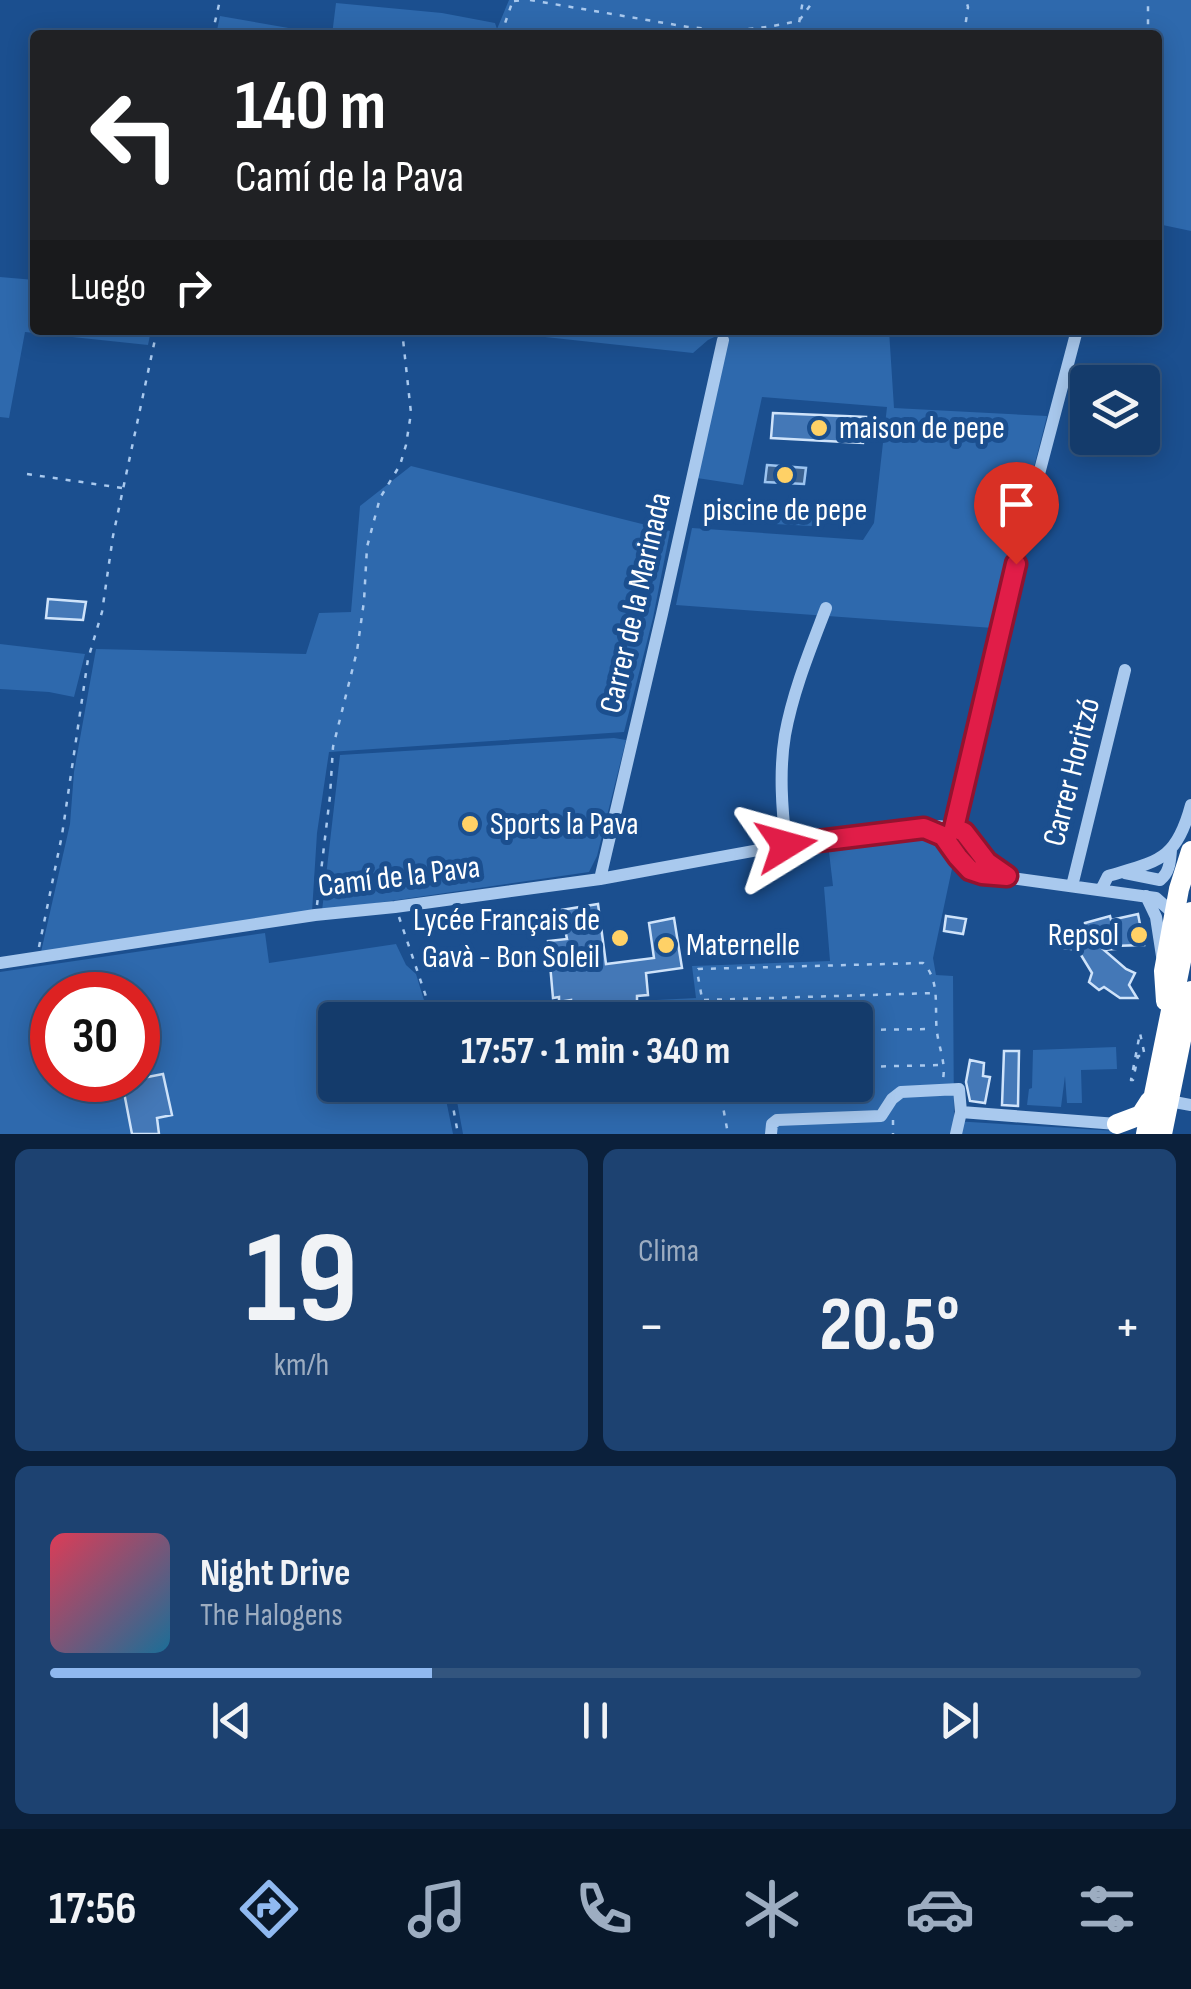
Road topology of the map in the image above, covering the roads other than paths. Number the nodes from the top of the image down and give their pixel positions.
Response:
1 (1076, 335) edge
2 (723, 340) dead end
3 (826, 608) dead end
4 (1125, 670) dead end
5 (1191, 805) edge
6 (924, 828) junction
7 (954, 828) junction
8 (948, 842) junction
9 (786, 845) junction
10 (1181, 849) edge
11 (1007, 876) junction
12 (600, 878) junction
13 (1072, 886) junction
14 (1101, 890) junction
15 (1180, 890) junction
16 (1151, 897) junction
17 (1183, 913) edge
18 (0, 962) edge
19 (1164, 971) junction
20 (1190, 1000) edge
21 (1169, 1027) junction
22 (1161, 1098) junction
23 (1191, 1105) edge
24 (961, 1112) junction
25 (1126, 1129) edge
26 (771, 1134) edge
27 (956, 1134) edge
28 (1146, 1134) edge
29 (1162, 1134) edge

1 - 7 street
2 - 12 street, Carrer de la Marinada
3 - 9 street
4 - 13 street, Carrer Horitzó
5 - 10 street
6 - 7 street, Camí de la Pava
6 - 8 street
6 - 9 street, Camí de la Pava
7 - 8 street
7 - 11 street
8 - 11 street
9 - 12 street, Camí de la Pava
10 - 14 street
10 - 15 highway
11 - 13 street
12 - 18 street, Camí de la Pava
13 - 14 street
14 - 16 street
15 - 16 street
15 - 17 highway
16 - 17 street
16 - 19 street
17 - 19 highway
17 - 21 highway
19 - 21 highway
20 - 22 highway
21 - 22 highway
22 - 23 street
22 - 25 highway
22 - 28 highway
22 - 29 highway
24 - 25 street
24 - 26 street
24 - 27 street

